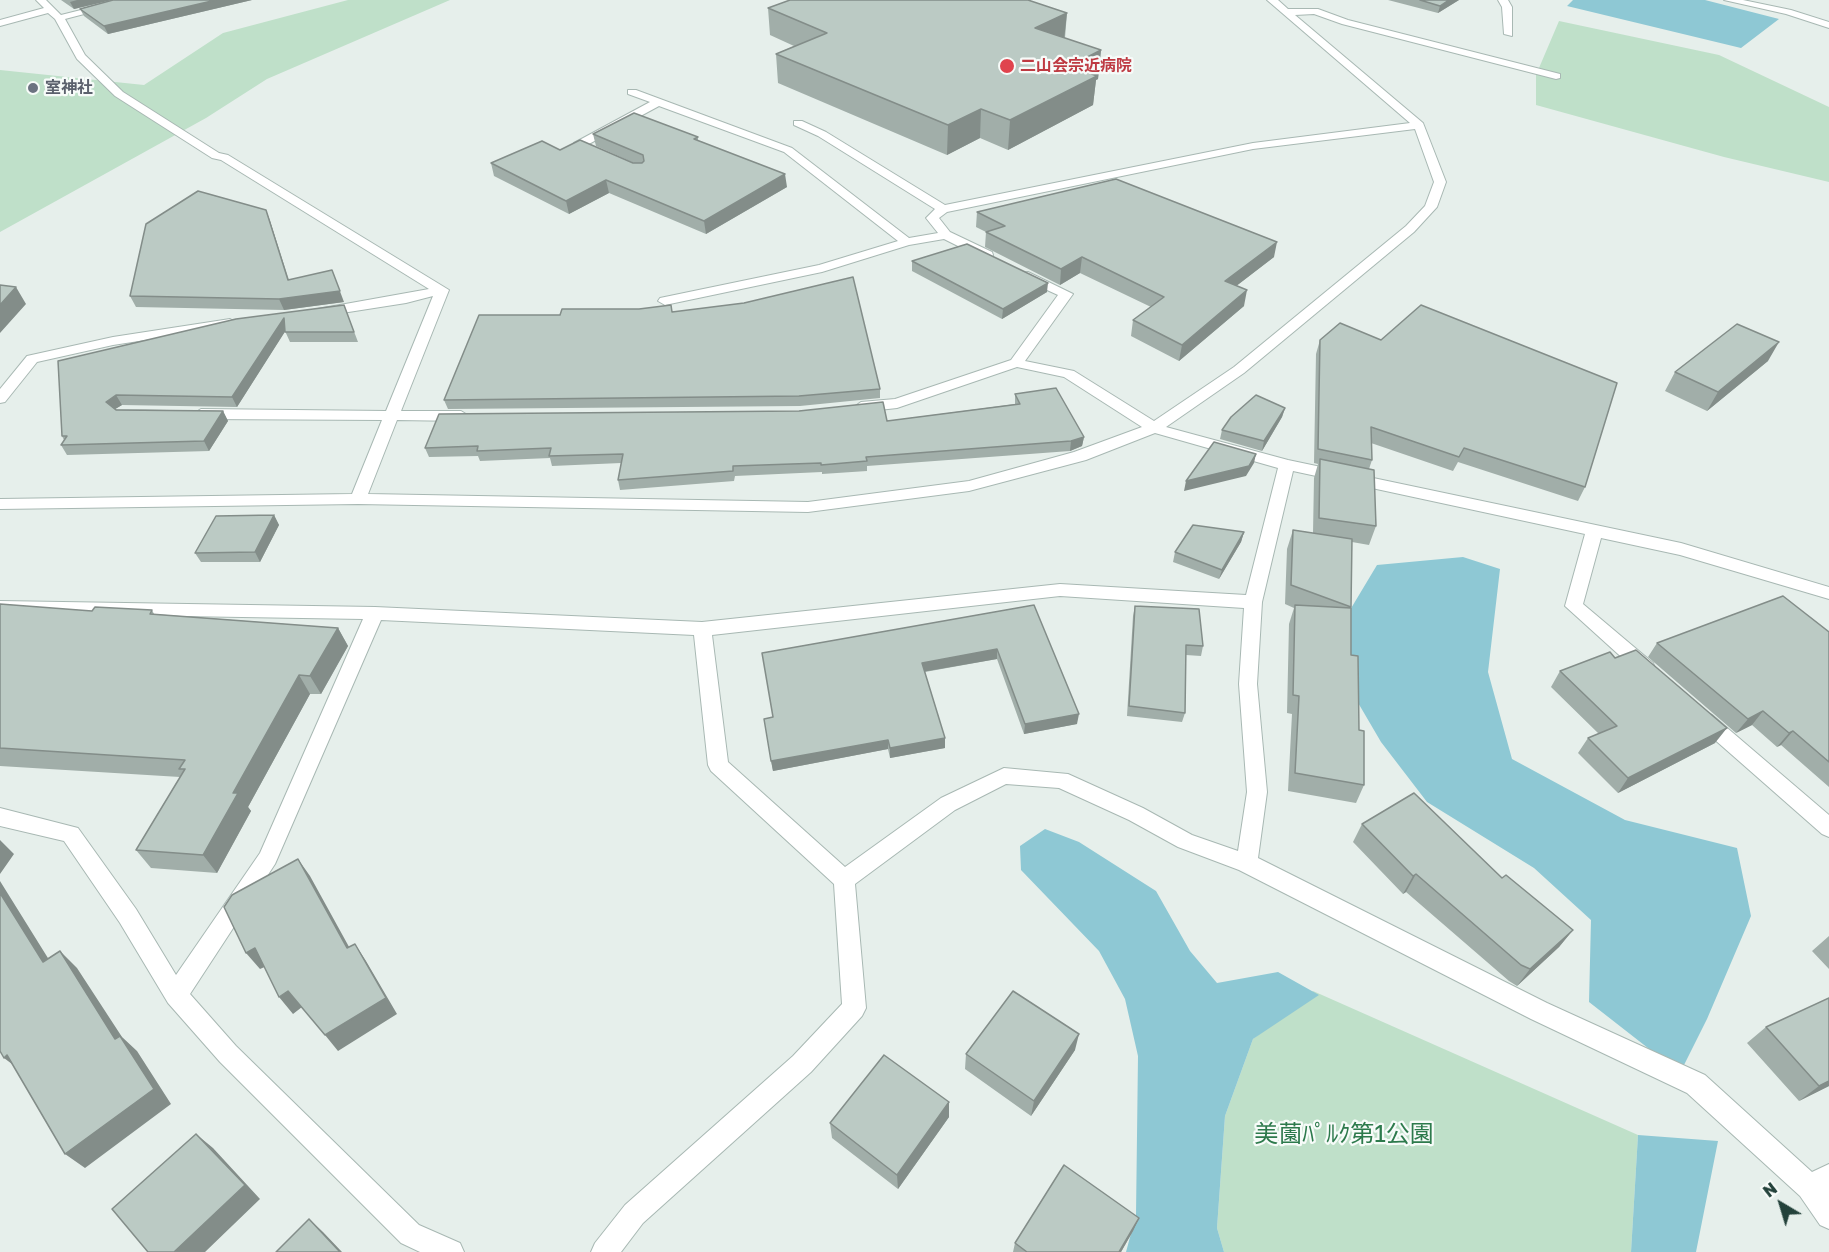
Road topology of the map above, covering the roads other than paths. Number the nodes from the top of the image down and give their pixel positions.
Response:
1 (41, 0) edge
2 (134, 0) edge
3 (1272, 0) edge
4 (1503, 0) edge
5 (1729, 0) edge
6 (1746, 2) edge
7 (52, 9) junction
8 (1286, 12) junction
9 (59, 18) junction
10 (0, 23) edge
11 (1829, 25) edge
12 (1509, 34) dead end
13 (1556, 76) dead end
14 (632, 92) dead end
15 (658, 102) junction
16 (798, 123) dead end
17 (1419, 125) junction
18 (609, 158) edge
19 (943, 209) junction
20 (946, 235) junction
21 (907, 242) junction
22 (996, 260) edge
23 (1016, 270) edge
24 (442, 290) junction
25 (665, 301) dead end
26 (304, 314) edge
27 (249, 321) edge
28 (1016, 363) junction
29 (0, 399) edge
30 (843, 408) edge
31 (180, 413) edge
32 (472, 416) edge
33 (391, 417) junction
34 (1154, 428) junction
35 (1287, 465) junction
36 (358, 499) junction
37 (0, 504) edge
38 (1594, 531) junction
39 (1821, 591) edge
40 (1253, 602) junction
41 (1829, 602) edge
42 (0, 607) edge
43 (375, 613) junction
44 (702, 629) junction
45 (1662, 682) edge
46 (1688, 705) edge
47 (0, 818) edge
48 (1829, 828) edge
49 (1247, 863) junction
50 (844, 880) junction
51 (176, 995) junction
52 (1819, 1182) edge
53 (1829, 1216) edge
54 (451, 1252) edge
55 (604, 1252) edge

1 - 7 street
2 - 9 street
3 - 8 street
4 - 12 street
5 - 6 street
6 - 11 street
7 - 9 street
7 - 10 street
8 - 13 street
8 - 17 street
9 - 24 street
14 - 15 street
15 - 18 street
15 - 21 street
16 - 19 street
17 - 19 street
17 - 34 street
19 - 20 street
20 - 21 street
20 - 22 street
21 - 25 street
23 - 28 street
24 - 26 street
24 - 33 street
27 - 29 street
28 - 30 street
28 - 34 street
31 - 33 street
32 - 33 street
33 - 36 street
34 - 35 street
34 - 36 street
35 - 38 street
35 - 40 street
36 - 37 street
38 - 39 street
38 - 45 street
39 - 41 street
40 - 44 street
40 - 49 street
42 - 43 street
43 - 44 street
43 - 51 street
44 - 50 street
46 - 48 street
47 - 51 street
49 - 50 street
49 - 52 street
50 - 55 street
51 - 54 street
52 - 53 street

